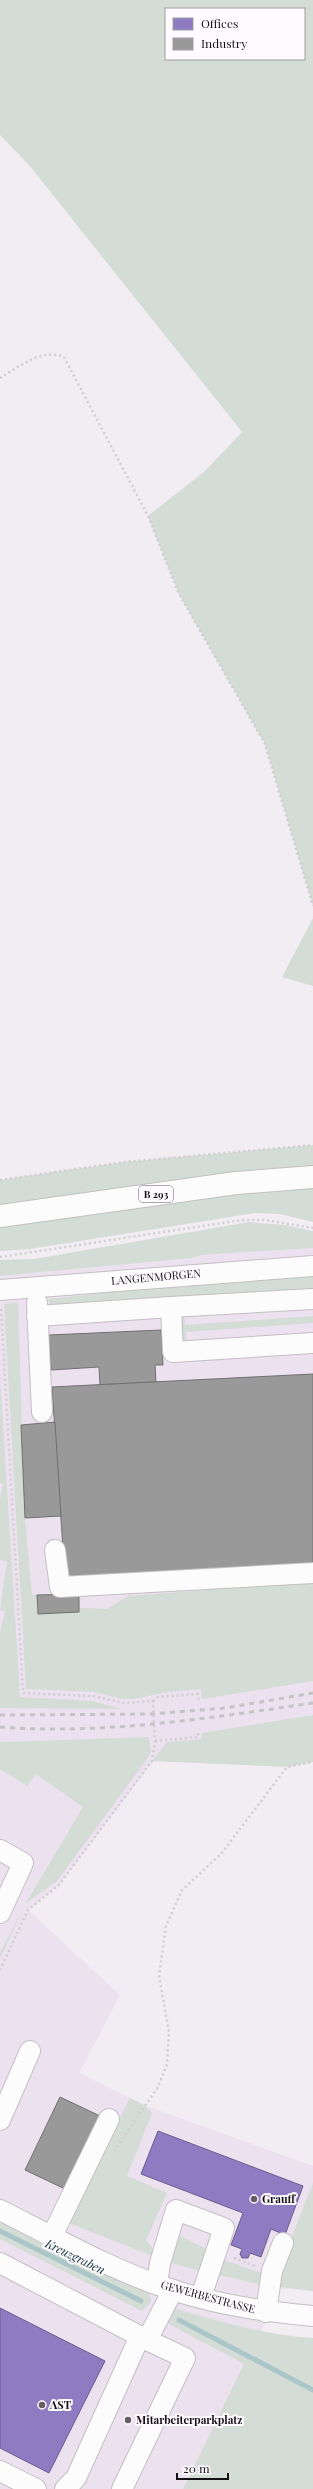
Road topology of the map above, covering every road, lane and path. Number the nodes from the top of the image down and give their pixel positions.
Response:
1 (0, 378) edge
2 (313, 906) edge
3 (313, 1145) edge
4 (313, 1177) edge
5 (0, 1180) edge
6 (0, 1216) edge
7 (313, 1228) edge
8 (0, 1257) edge
9 (313, 1266) edge
10 (36, 1287) junction
11 (0, 1290) edge
12 (313, 1299) edge
13 (171, 1307) junction
14 (38, 1316) junction
15 (313, 1343) edge
16 (42, 1412) dead end
17 (54, 1550) dead end
18 (313, 1573) edge
19 (152, 1701) dead end
20 (199, 1701) dead end
21 (198, 1732) dead end
22 (155, 1741) dead end
23 (152, 1762) dead end
24 (313, 1762) edge
25 (0, 1850) edge
26 (0, 1913) edge
27 (0, 1970) edge
28 (30, 2051) dead end
29 (144, 2105) dead end
30 (109, 2119) dead end
31 (0, 2120) edge
32 (0, 2210) edge
33 (52, 2236) junction
34 (283, 2243) dead end
35 (216, 2252) junction
36 (0, 2263) edge
37 (272, 2271) junction
38 (165, 2287) junction
39 (201, 2297) junction
40 (266, 2312) junction
41 (313, 2316) edge
42 (144, 2338) junction
43 (0, 2471) edge
44 (75, 2486) edge
45 (36, 2489) edge
46 (122, 2489) edge

1 - 2 path
3 - 5 path
4 - 6 main road, B 293
7 - 8 path
9 - 10 street, LANGENMORGEN
10 - 11 street, LANGENMORGEN
10 - 14 street
12 - 13 street
13 - 14 street
13 - 15 street
14 - 16 street
17 - 18 street
19 - 20 path
21 - 22 path
23 - 27 path
24 - 29 path
25 - 26 street
28 - 31 street
30 - 33 street
32 - 33 street, GEWERBESTRASSE
33 - 38 street, GEWERBESTRASSE
34 - 37 street
35 - 37 path
35 - 38 street
35 - 39 street
36 - 42 street
37 - 40 street
38 - 39 street, GEWERBESTRASSE
38 - 42 street
39 - 40 street, GEWERBESTRASSE
40 - 41 street, GEWERBESTRASSE
42 - 44 street
42 - 46 street
43 - 45 street

